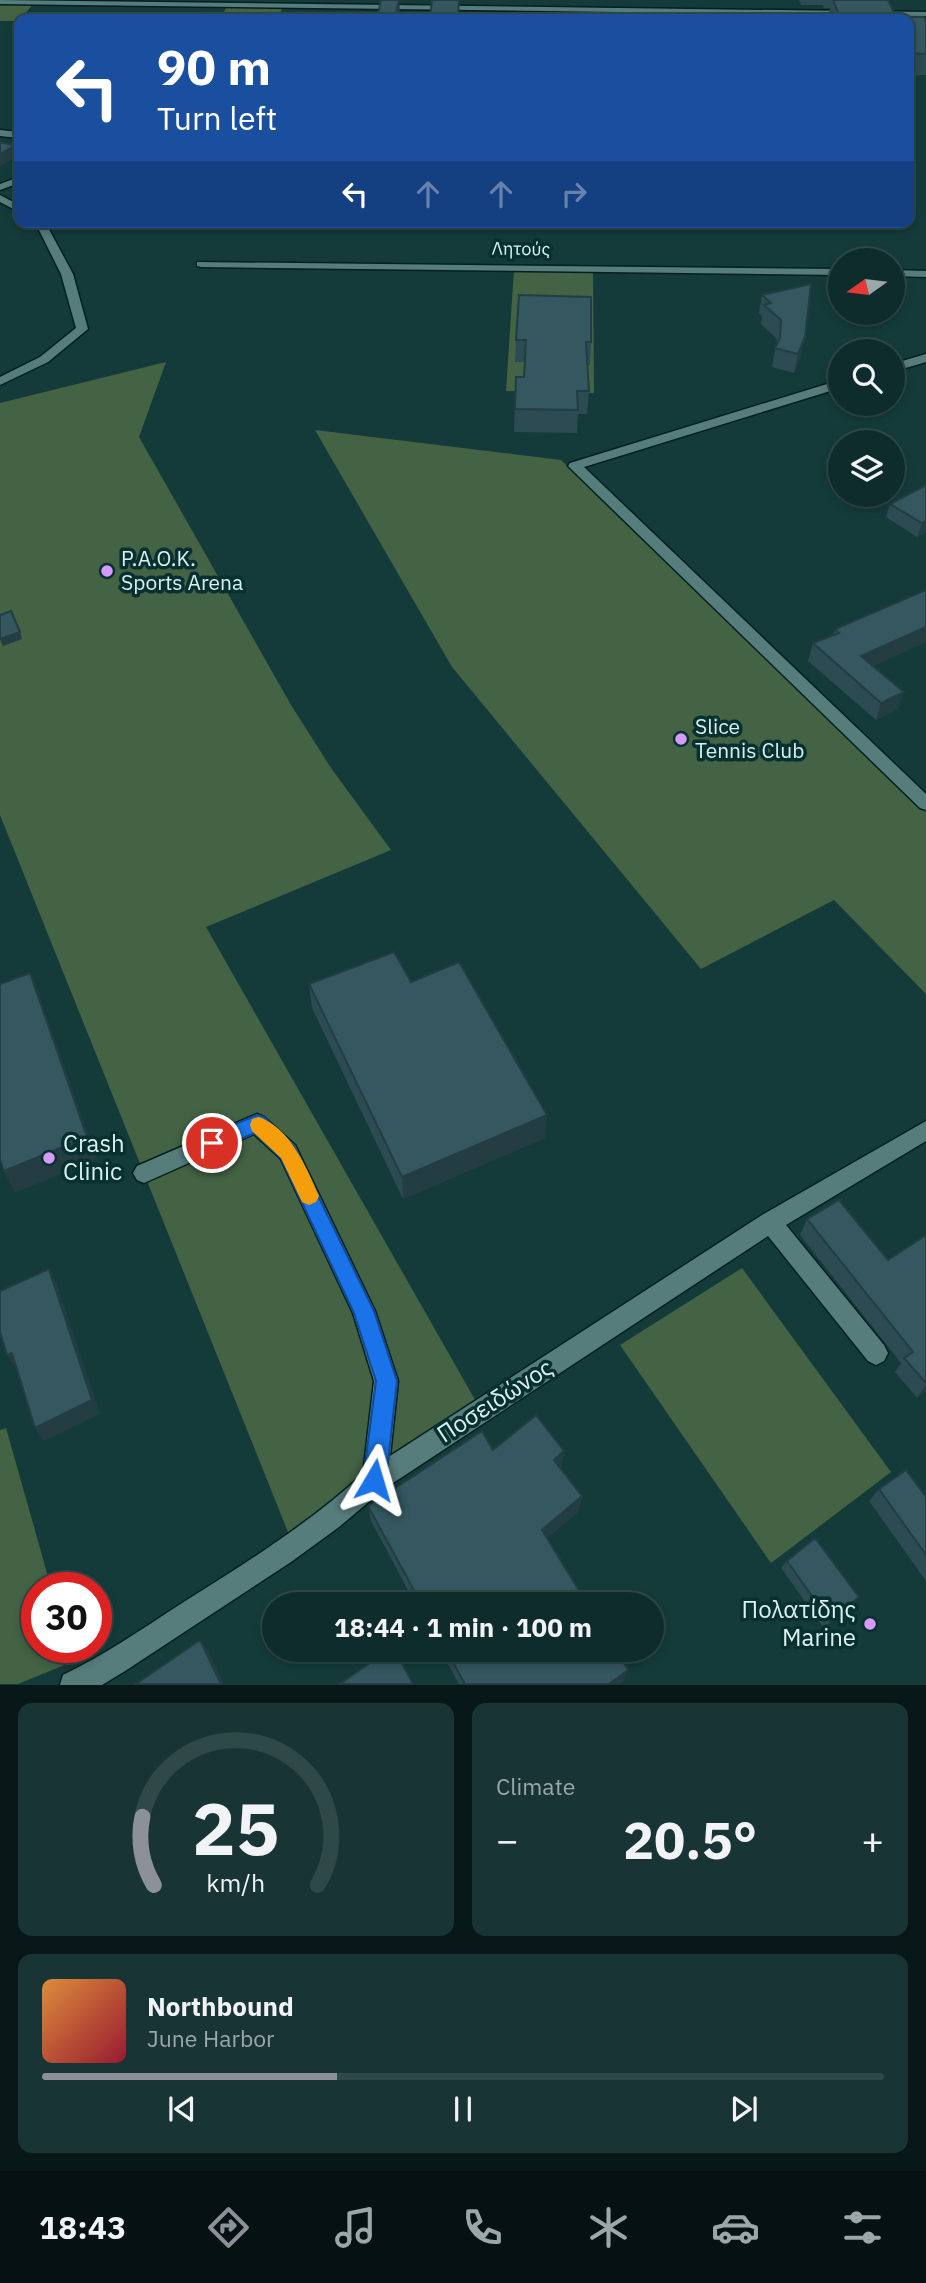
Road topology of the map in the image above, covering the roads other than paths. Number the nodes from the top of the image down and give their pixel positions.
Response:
1 (0, 2) edge
2 (430, 3) edge
3 (245, 4) junction
4 (500, 4) edge
5 (599, 4) edge
6 (240, 14) edge
7 (926, 14) edge
8 (43, 228) edge
9 (201, 264) dead end
10 (828, 272) edge
11 (905, 273) edge
12 (926, 274) edge
13 (926, 358) edge
14 (905, 364) edge
15 (0, 381) edge
16 (828, 388) edge
17 (926, 804) edge
18 (926, 1130) edge
19 (144, 1172) dead end
20 (770, 1223) junction
21 (876, 1353) dead end
22 (374, 1480) junction
23 (73, 1685) edge

1 - 3 street
2 - 3 street
2 - 4 street
3 - 6 street
4 - 5 street
5 - 7 street
8 - 15 street
9 - 10 street, Λητούς
11 - 12 street
13 - 14 street
16 - 17 street
18 - 20 street, Ποσειδώνος
19 - 22 street
20 - 21 street
20 - 22 street, Ποσειδώνος
22 - 23 street, Ποσειδώνος

